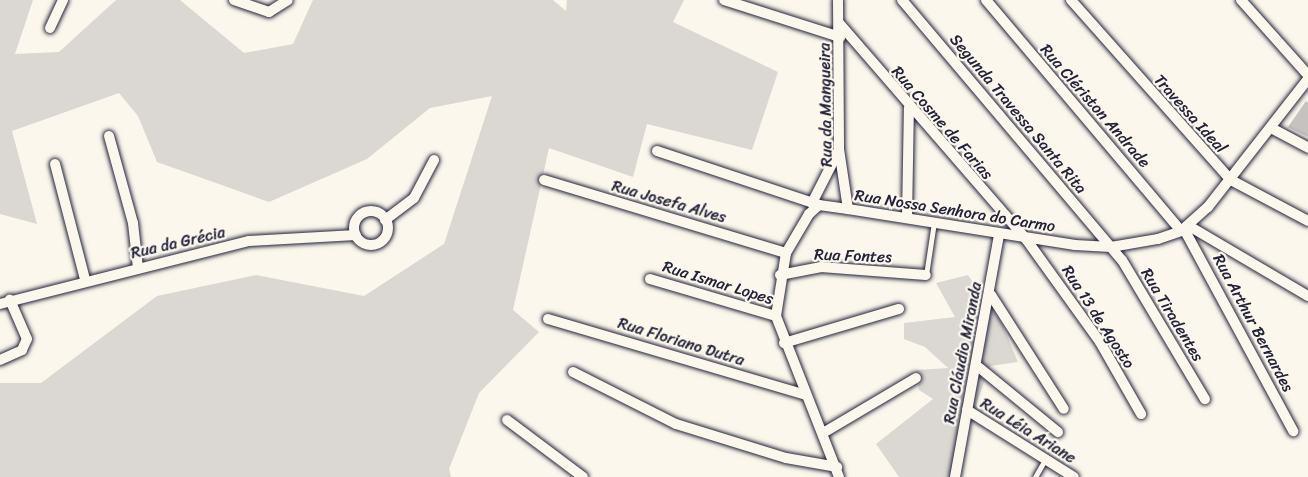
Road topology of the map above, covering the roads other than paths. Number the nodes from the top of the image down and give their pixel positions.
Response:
1 (63, 0) edge
2 (234, 0) edge
3 (288, 0) edge
4 (724, 0) edge
5 (838, 0) edge
6 (902, 0) edge
7 (986, 0) edge
8 (1071, 0) edge
9 (1241, 0) edge
10 (839, 23) junction
11 (50, 28) dead end
12 (840, 37) junction
13 (1308, 77) edge
14 (909, 108) junction
15 (1273, 129) junction
16 (109, 136) dead end
17 (1308, 148) edge
18 (839, 149) junction
19 (657, 151) dead end
20 (434, 160) dead end
21 (54, 164) dead end
22 (544, 180) dead end
23 (1231, 180) junction
24 (816, 204) junction
25 (849, 209) junction
26 (908, 218) junction
27 (386, 220) junction
28 (1308, 221) edge
29 (934, 222) junction
30 (1185, 229) junction
31 (356, 235) junction
32 (999, 235) junction
33 (1026, 239) junction
34 (1112, 247) junction
35 (786, 253) junction
36 (138, 268) junction
37 (780, 275) junction
38 (926, 275) joint
39 (85, 279) junction
40 (650, 279) dead end
41 (991, 295) junction
42 (1308, 296) edge
43 (5, 302) edge
44 (899, 309) dead end
45 (776, 316) junction
46 (548, 319) dead end
47 (784, 344) junction
48 (0, 360) edge
49 (976, 365) junction
50 (573, 372) dead end
51 (916, 378) dead end
52 (806, 395) junction
53 (1205, 399) dead end
54 (1064, 409) dead end
55 (967, 410) junction
56 (1141, 414) dead end
57 (507, 420) dead end
58 (1293, 431) dead end
59 (1058, 432) dead end
60 (823, 433) junction
61 (1045, 460) junction
62 (838, 472) edge
63 (583, 477) edge
64 (955, 477) edge
65 (1035, 477) edge
66 (1074, 477) edge

1 - 11 street
2 - 3 street
4 - 12 street
5 - 10 street, Rua da Mangueira
6 - 34 street, Segunda Travessa Santa Rita
7 - 30 street, Rua Clériston Andrade
8 - 23 street, Travessa Ideal
9 - 13 street
10 - 12 street, Rua da Mangueira
10 - 14 street, Rua Cosme de Farias
12 - 18 street, Rua da Mangueira
13 - 15 street
14 - 26 street
14 - 33 street, Rua Cosme de Farias
15 - 17 street
15 - 23 street
16 - 36 street
18 - 24 street
18 - 25 street, Rua da Mangueira
19 - 24 street, Rua Nossa Senhora do Carmo
20 - 27 street
21 - 39 street
22 - 35 street, Rua Josefa Alves
23 - 28 street, Travessa Ideal
23 - 30 street
24 - 25 street, Rua Nossa Senhora do Carmo
24 - 35 street
25 - 26 street, Rua Nossa Senhora do Carmo
26 - 29 street, Rua Nossa Senhora do Carmo
27 - 31 street
27 - 31 street
29 - 32 street, Rua Nossa Senhora do Carmo
29 - 38 lane
30 - 34 street, Rua Nossa Senhora do Carmo
30 - 42 street
30 - 58 street, Rua Arthur Bernardes
31 - 36 street, Rua da Grécia
32 - 33 street, Rua Nossa Senhora do Carmo
32 - 41 street, Rua Cláudio Miranda
33 - 34 street, Rua Nossa Senhora do Carmo
33 - 56 street, Rua 13 de Agosto
34 - 53 street, Rua Tiradentes
35 - 37 street
36 - 39 street, Rua da Grécia
37 - 38 street, Rua Fontes
37 - 45 street
39 - 43 street, Rua da Grécia
40 - 45 street, Rua Ismar Lopes
41 - 49 street, Rua Cláudio Miranda
41 - 54 street
43 - 48 street, Rua da Grécia
44 - 47 street
45 - 47 street
46 - 52 street, Rua Floriano Dutra
47 - 52 street
49 - 55 street, Rua Cláudio Miranda
49 - 59 street
50 - 62 street
51 - 60 street
52 - 60 street
55 - 61 street, Rua Léia Ariane
55 - 64 street, Rua Cláudio Miranda
57 - 63 street
60 - 62 street
61 - 65 lane
61 - 66 street, Rua Léia Ariane

